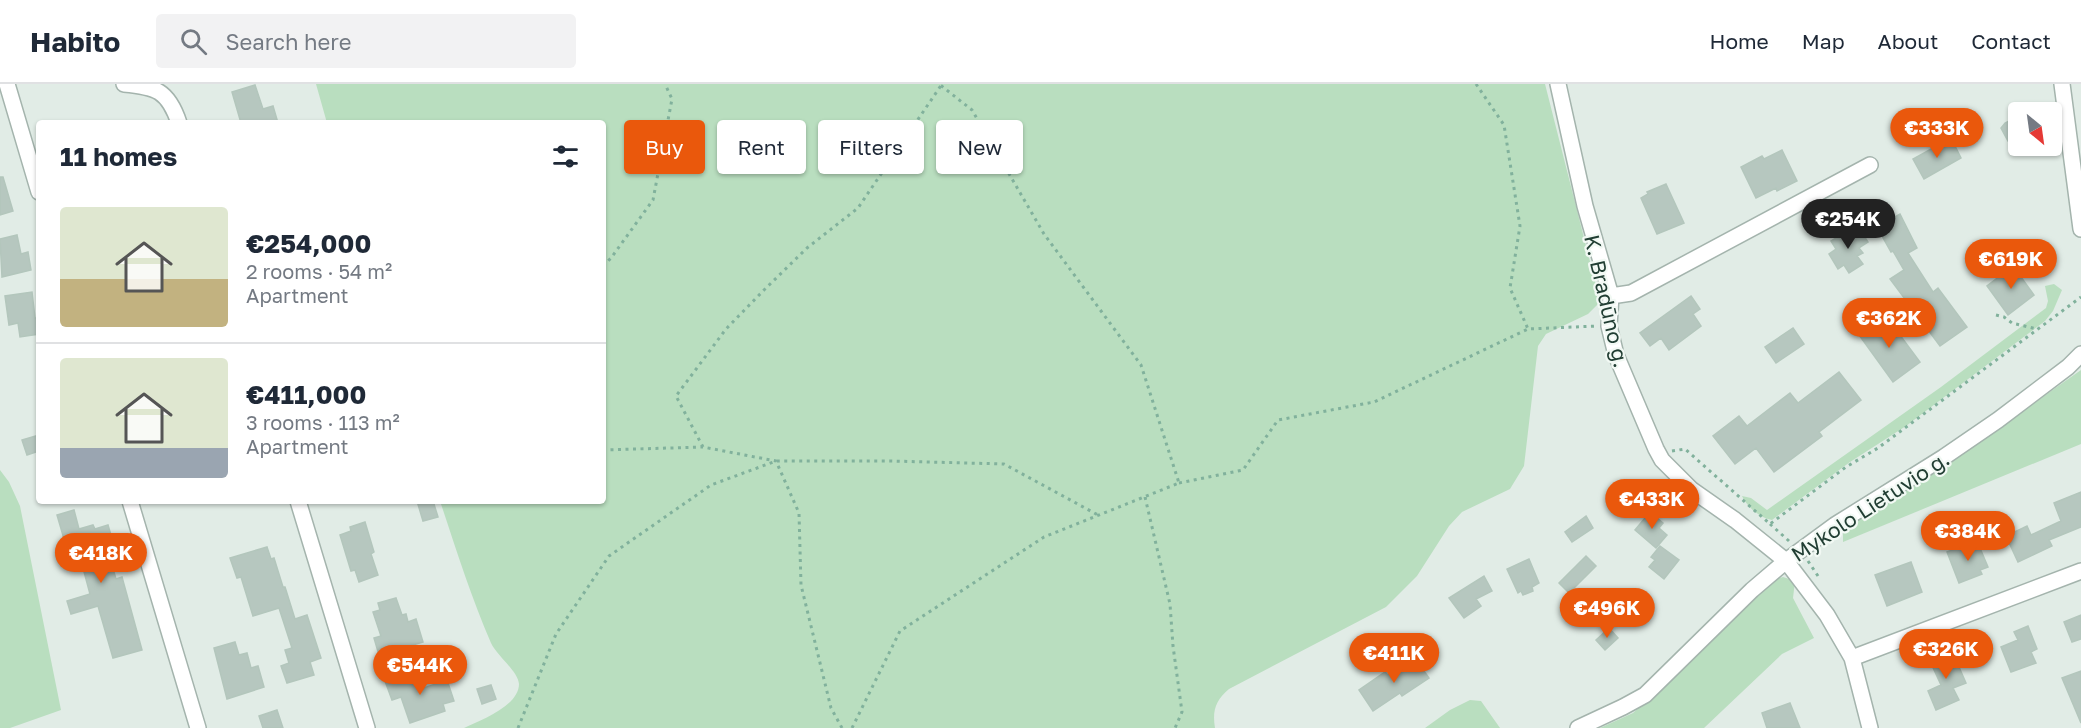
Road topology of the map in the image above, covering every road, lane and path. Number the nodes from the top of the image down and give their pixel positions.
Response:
1 (7, 84) edge
2 (124, 84) edge
3 (665, 84) edge
4 (1476, 84) edge
5 (1558, 84) edge
6 (941, 85) edge
7 (2063, 85) edge
8 (178, 120) edge
9 (1870, 165) dead end
10 (36, 182) edge
11 (2081, 229) edge
12 (606, 263) edge
13 (1611, 296) junction
14 (2081, 297) edge
15 (1996, 315) dead end
16 (1609, 326) junction
17 (1528, 329) junction
18 (2037, 329) junction
19 (2081, 354) edge
20 (703, 447) junction
21 (1685, 449) dead end
22 (606, 450) edge
23 (776, 461) junction
24 (1179, 483) junction
25 (1145, 497) junction
26 (131, 504) edge
27 (299, 504) edge
28 (1099, 515) junction
29 (1786, 561) junction
30 (2081, 570) edge
31 (1852, 658) junction
32 (198, 728) edge
33 (368, 728) edge
34 (518, 728) edge
35 (843, 728) edge
36 (852, 728) edge
37 (1175, 728) edge
38 (1578, 728) edge
39 (1870, 728) edge

1 - 10 street
2 - 8 street
3 - 12 path
4 - 17 path
5 - 13 street, K. Bradūno g.
6 - 20 path
6 - 24 path
7 - 11 street
9 - 13 street
13 - 16 street, K. Bradūno g.
14 - 18 path
15 - 18 path
16 - 17 path
16 - 29 street, K. Bradūno g.
17 - 24 path
18 - 21 path
19 - 29 street, Mykolo Lietuvio g.
20 - 22 path
20 - 23 path
23 - 28 path
23 - 34 path
23 - 35 path
24 - 25 path
25 - 28 path
25 - 37 path
26 - 32 street
27 - 33 street
28 - 36 path
29 - 31 street, K. Bradūno g.
29 - 38 street, Mykolo Lietuvio g.
30 - 31 street
31 - 39 street, K. Bradūno g.

